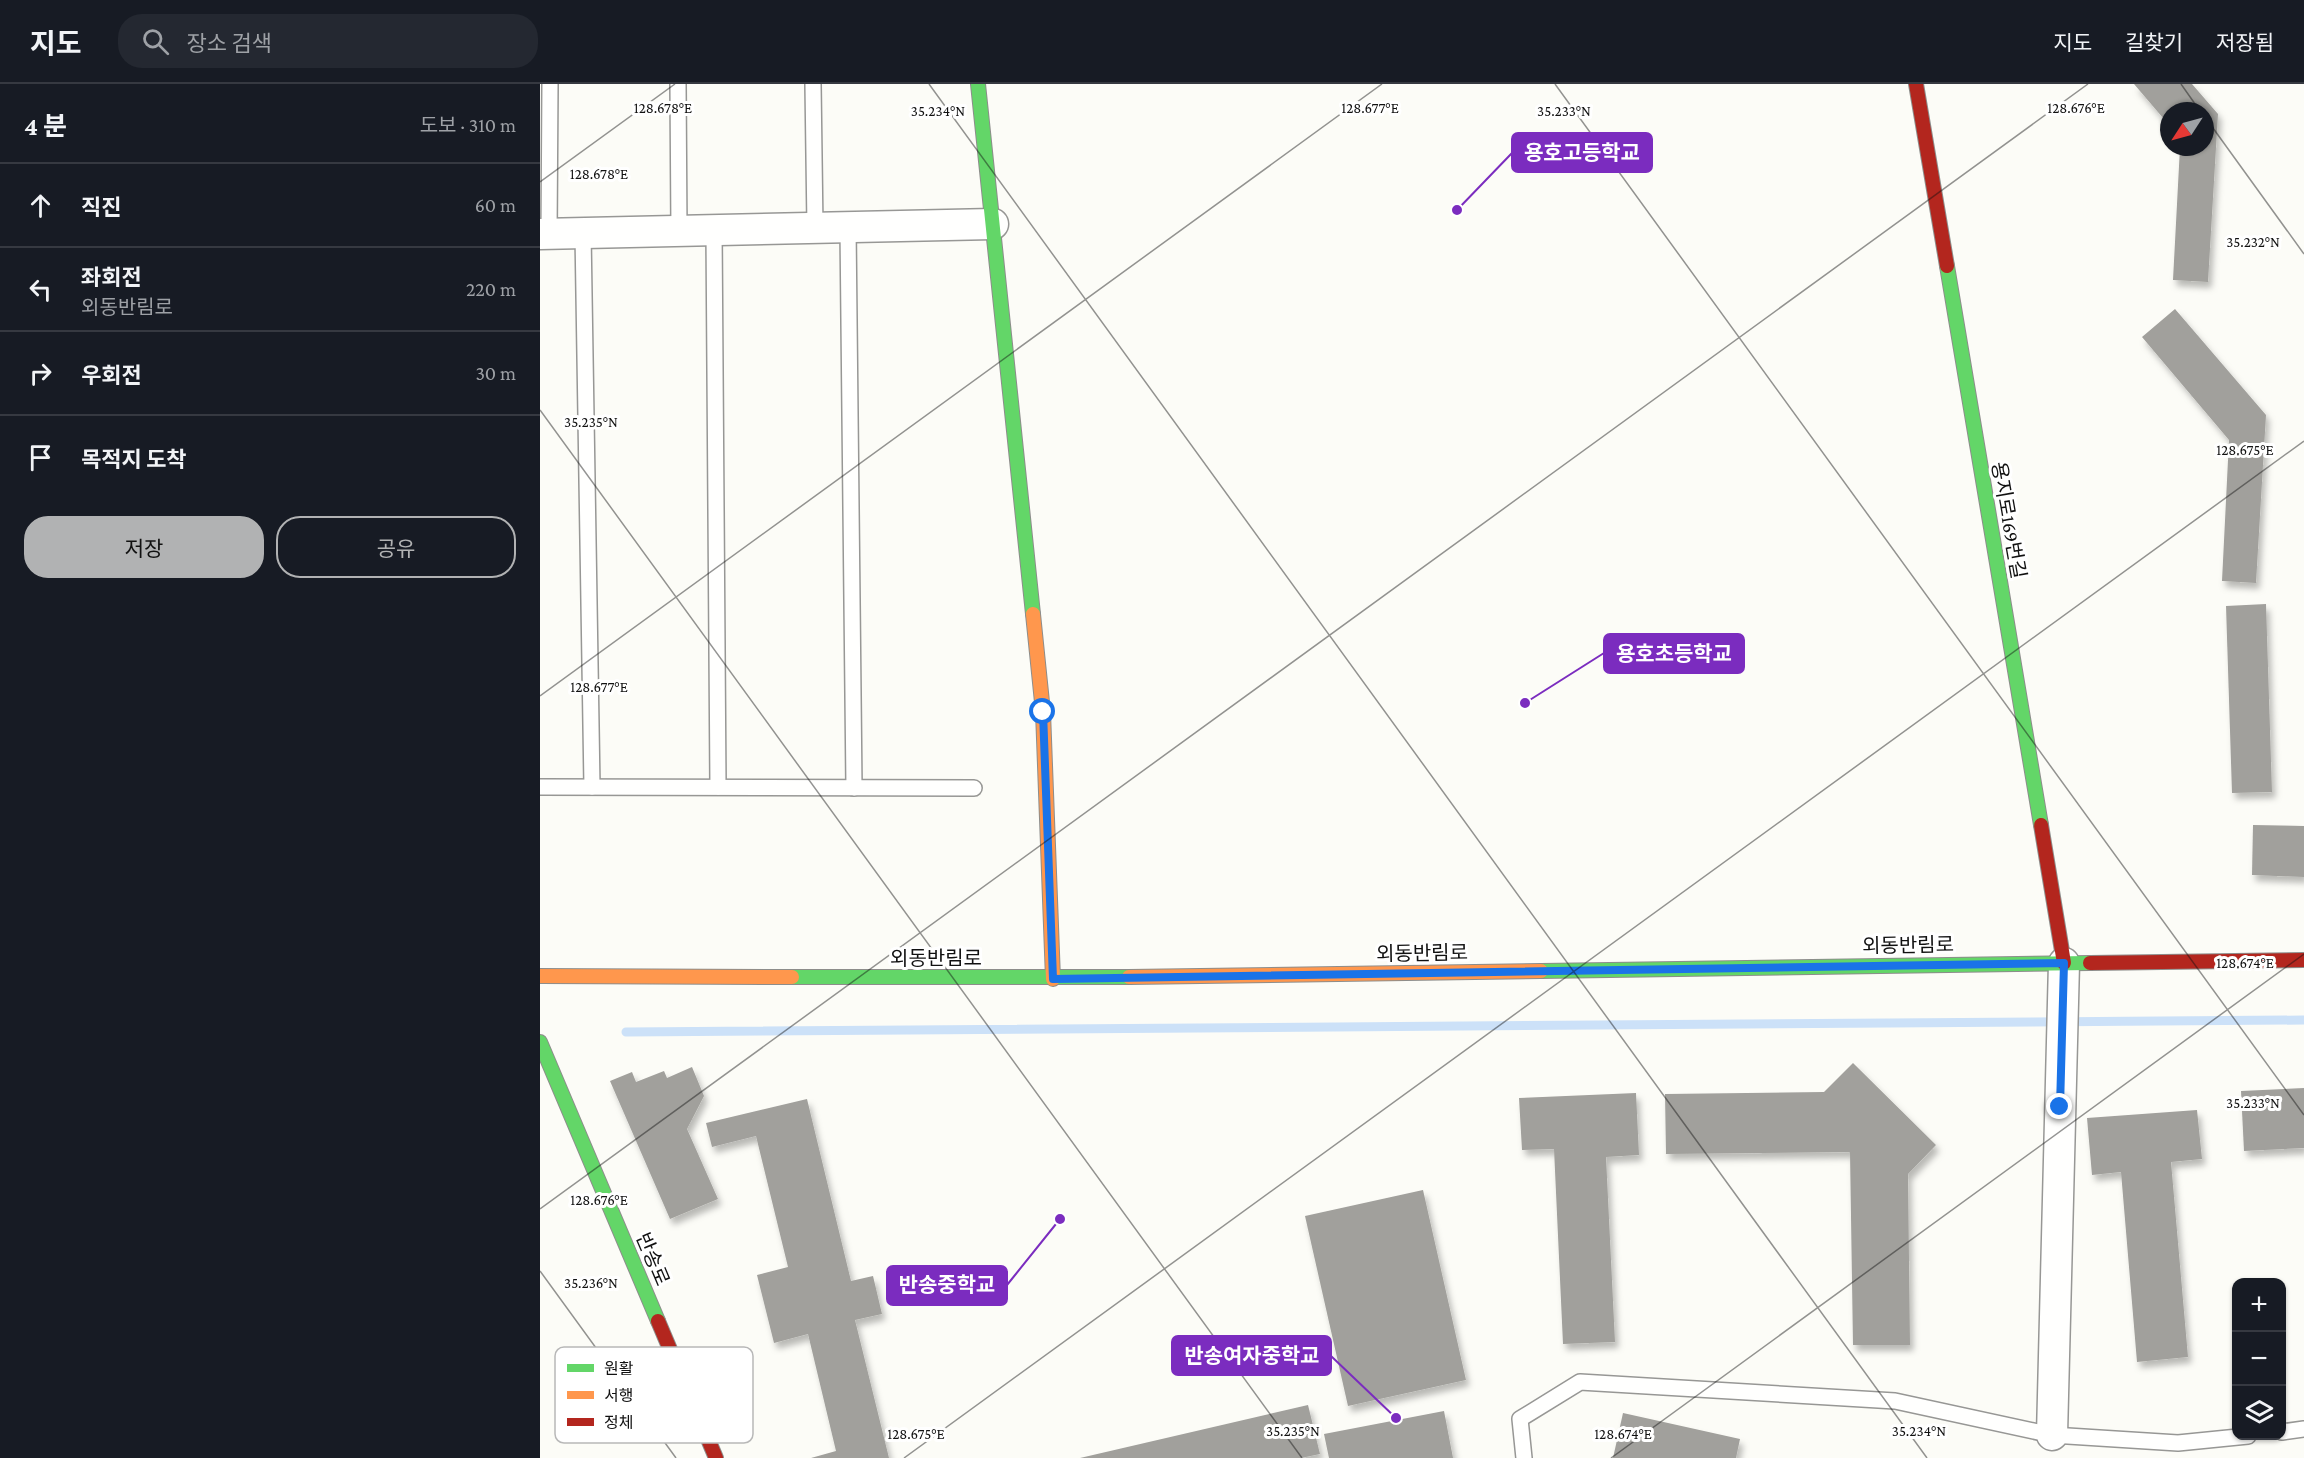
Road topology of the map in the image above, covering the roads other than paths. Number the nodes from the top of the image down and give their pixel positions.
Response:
1 (550, 84) edge
2 (678, 84) edge
3 (813, 84) edge
4 (978, 84) edge
5 (1916, 84) edge
6 (993, 224) junction
7 (849, 227) junction
8 (815, 228) junction
9 (714, 230) junction
10 (679, 231) junction
11 (583, 233) junction
12 (545, 234) edge
13 (540, 787) edge
14 (592, 787) junction
15 (718, 788) junction
16 (854, 788) junction
17 (974, 788) dead end
18 (2304, 960) edge
19 (2064, 963) junction
20 (540, 976) edge
21 (1053, 979) junction
22 (540, 1042) edge
23 (669, 1347) edge
24 (2304, 1430) edge
25 (2286, 1432) edge
26 (2052, 1435) junction
27 (2232, 1438) edge
28 (710, 1443) edge
29 (716, 1458) edge
30 (1524, 1458) edge

1 - 12 lane
2 - 10 lane
3 - 8 lane
4 - 6 street
5 - 19 street, 용지로169번길
6 - 7 street
6 - 21 street
7 - 8 street
7 - 16 lane
8 - 9 street
9 - 10 street
9 - 15 lane
10 - 11 street
11 - 12 street
11 - 14 lane
13 - 14 lane
14 - 15 lane
15 - 16 lane
16 - 17 lane
18 - 19 street, 외동반림로
19 - 21 street, 외동반림로
19 - 26 street
20 - 21 street, 외동반림로
22 - 23 street, 반송로
24 - 25 lane
26 - 27 lane
26 - 30 lane
28 - 29 street, 반송로

